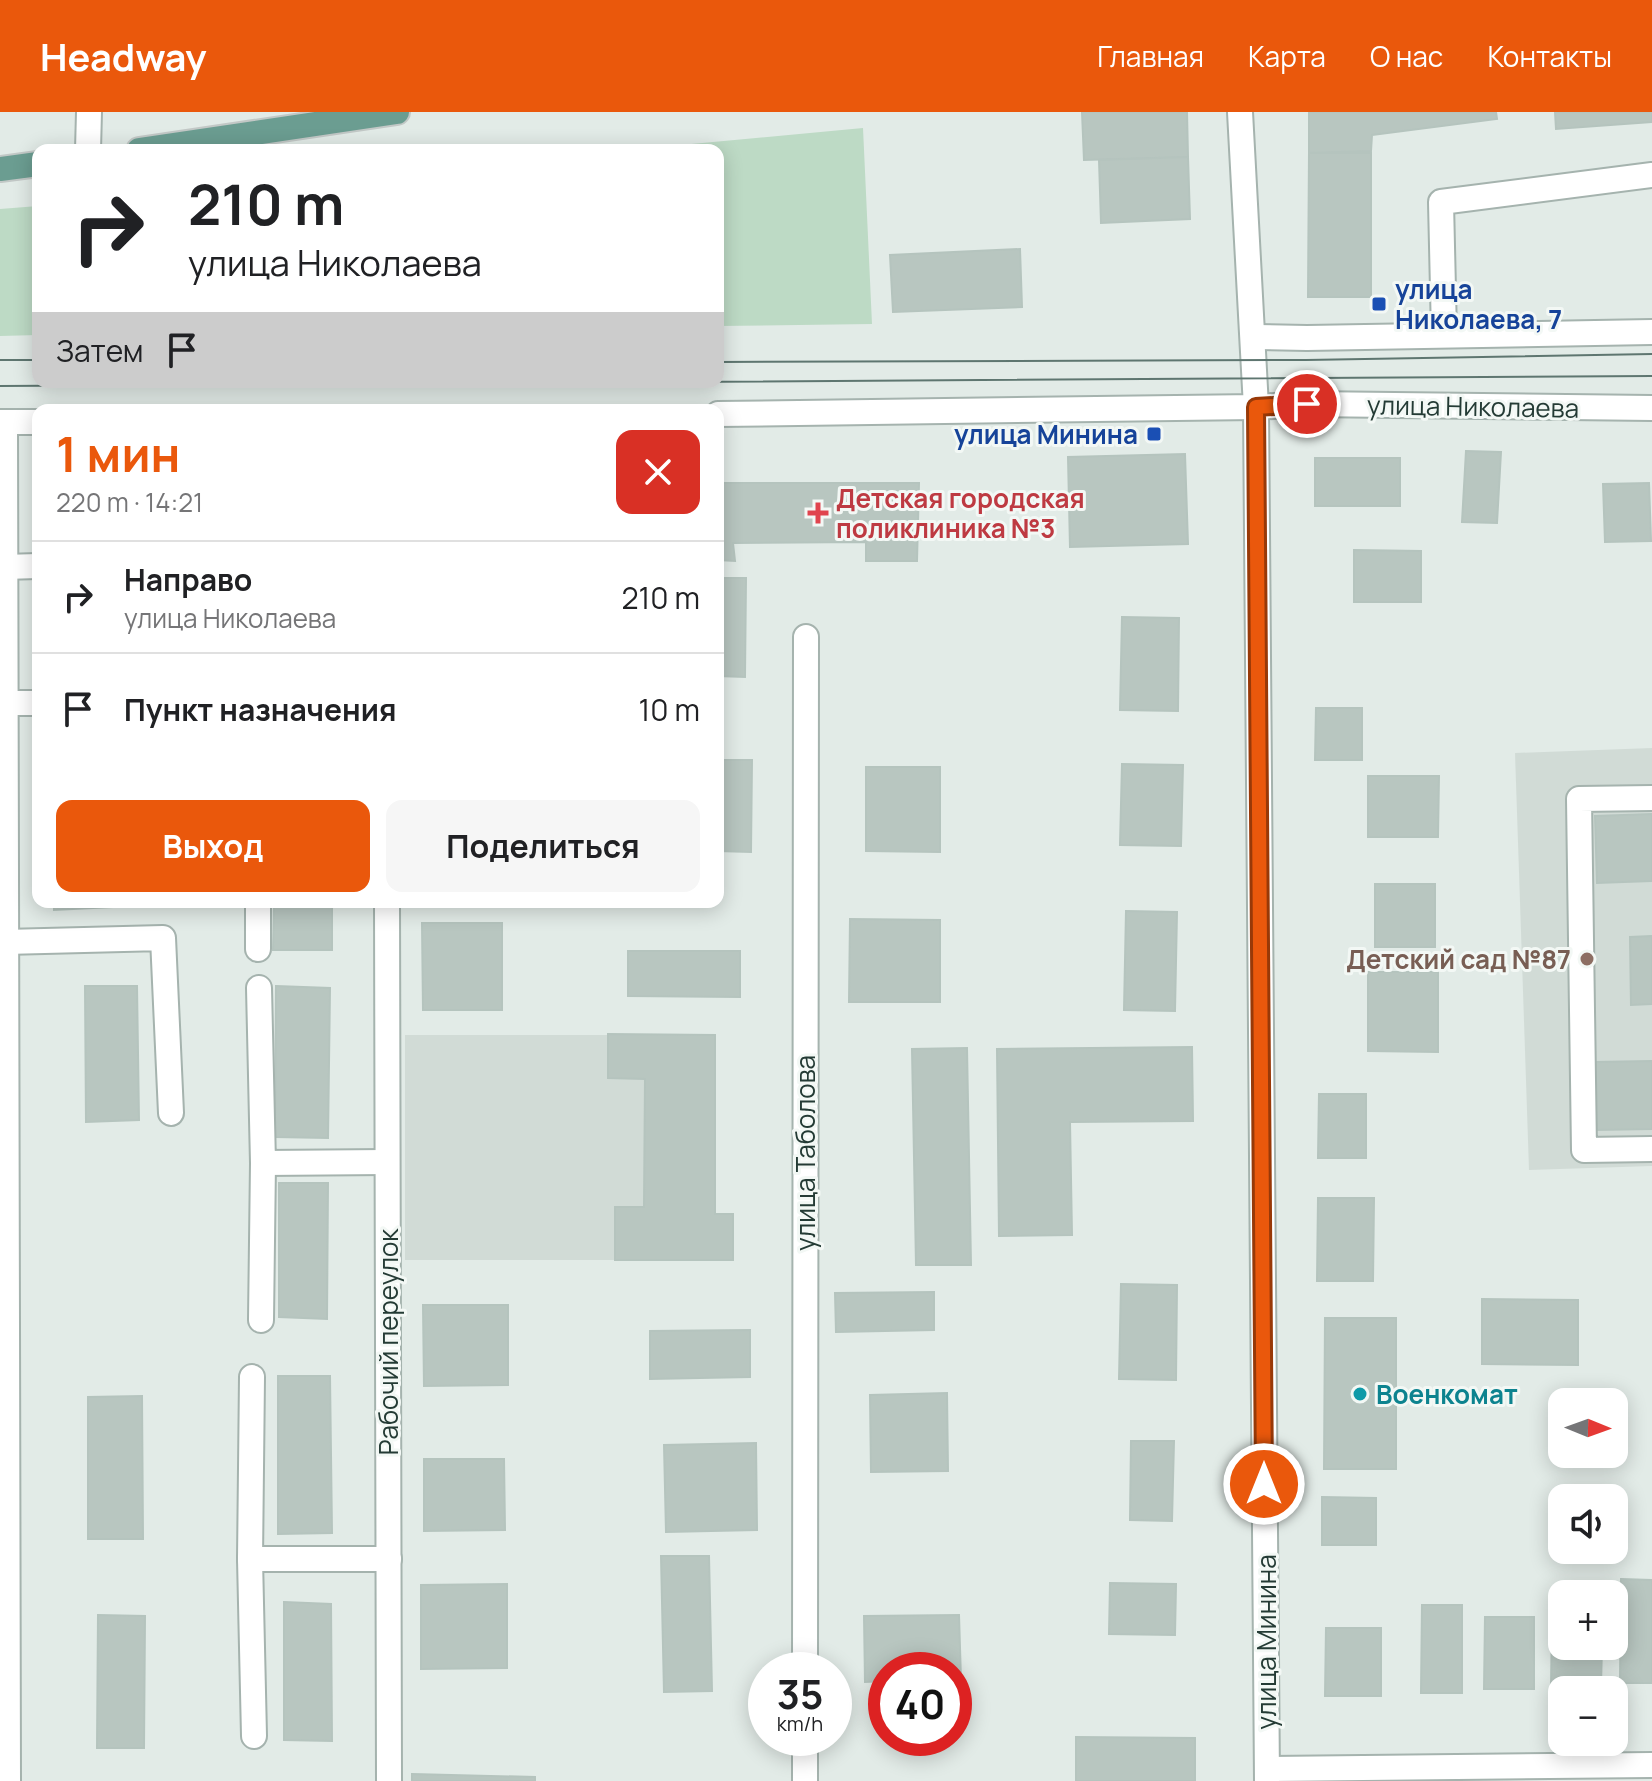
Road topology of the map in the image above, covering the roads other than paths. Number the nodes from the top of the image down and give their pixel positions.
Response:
1 (89, 112) edge
2 (397, 112) edge
3 (1240, 112) edge
4 (88, 144) edge
5 (180, 144) edge
6 (32, 165) edge
7 (0, 169) edge
8 (1652, 175) edge
9 (1652, 332) edge
10 (1444, 334) junction
11 (1254, 337) junction
12 (1256, 407) junction
13 (1652, 408) edge
14 (724, 414) edge
15 (2, 422) edge
16 (32, 422) edge
17 (32, 566) edge
18 (4, 567) junction
19 (806, 637) dead end
20 (4, 703) junction
21 (32, 703) edge
22 (1652, 798) edge
23 (258, 908) edge
24 (387, 908) edge
25 (5, 942) junction
26 (258, 949) dead end
27 (259, 988) dead end
28 (171, 1113) dead end
29 (1652, 1149) edge
30 (387, 1162) junction
31 (263, 1163) junction
32 (261, 1320) dead end
33 (252, 1377) dead end
34 (250, 1559) junction
35 (389, 1559) junction
36 (805, 1652) edge
37 (254, 1736) dead end
38 (805, 1756) edge
39 (1652, 1765) edge
40 (1267, 1775) edge
41 (8, 1781) edge
42 (389, 1781) edge
43 (805, 1781) edge

1 - 4 street
2 - 5 main road
3 - 11 street, улица Минина
6 - 7 main road
8 - 10 street
9 - 10 street
10 - 11 street
11 - 12 street, улица Минина
12 - 13 street, улица Николаева
12 - 14 street, улица Николаева
12 - 40 street, улица Минина
15 - 16 street
15 - 18 street
17 - 18 street
18 - 20 street
19 - 36 street, улица Таболова
20 - 21 street
20 - 25 street
22 - 29 street
23 - 26 street
24 - 30 street, Рабочий переулок
25 - 28 street
25 - 41 street
27 - 31 street
30 - 31 street
30 - 35 street, Рабочий переулок
31 - 32 street
33 - 34 street
34 - 35 street
34 - 37 street
35 - 42 street, Рабочий переулок
38 - 43 street
39 - 40 street

